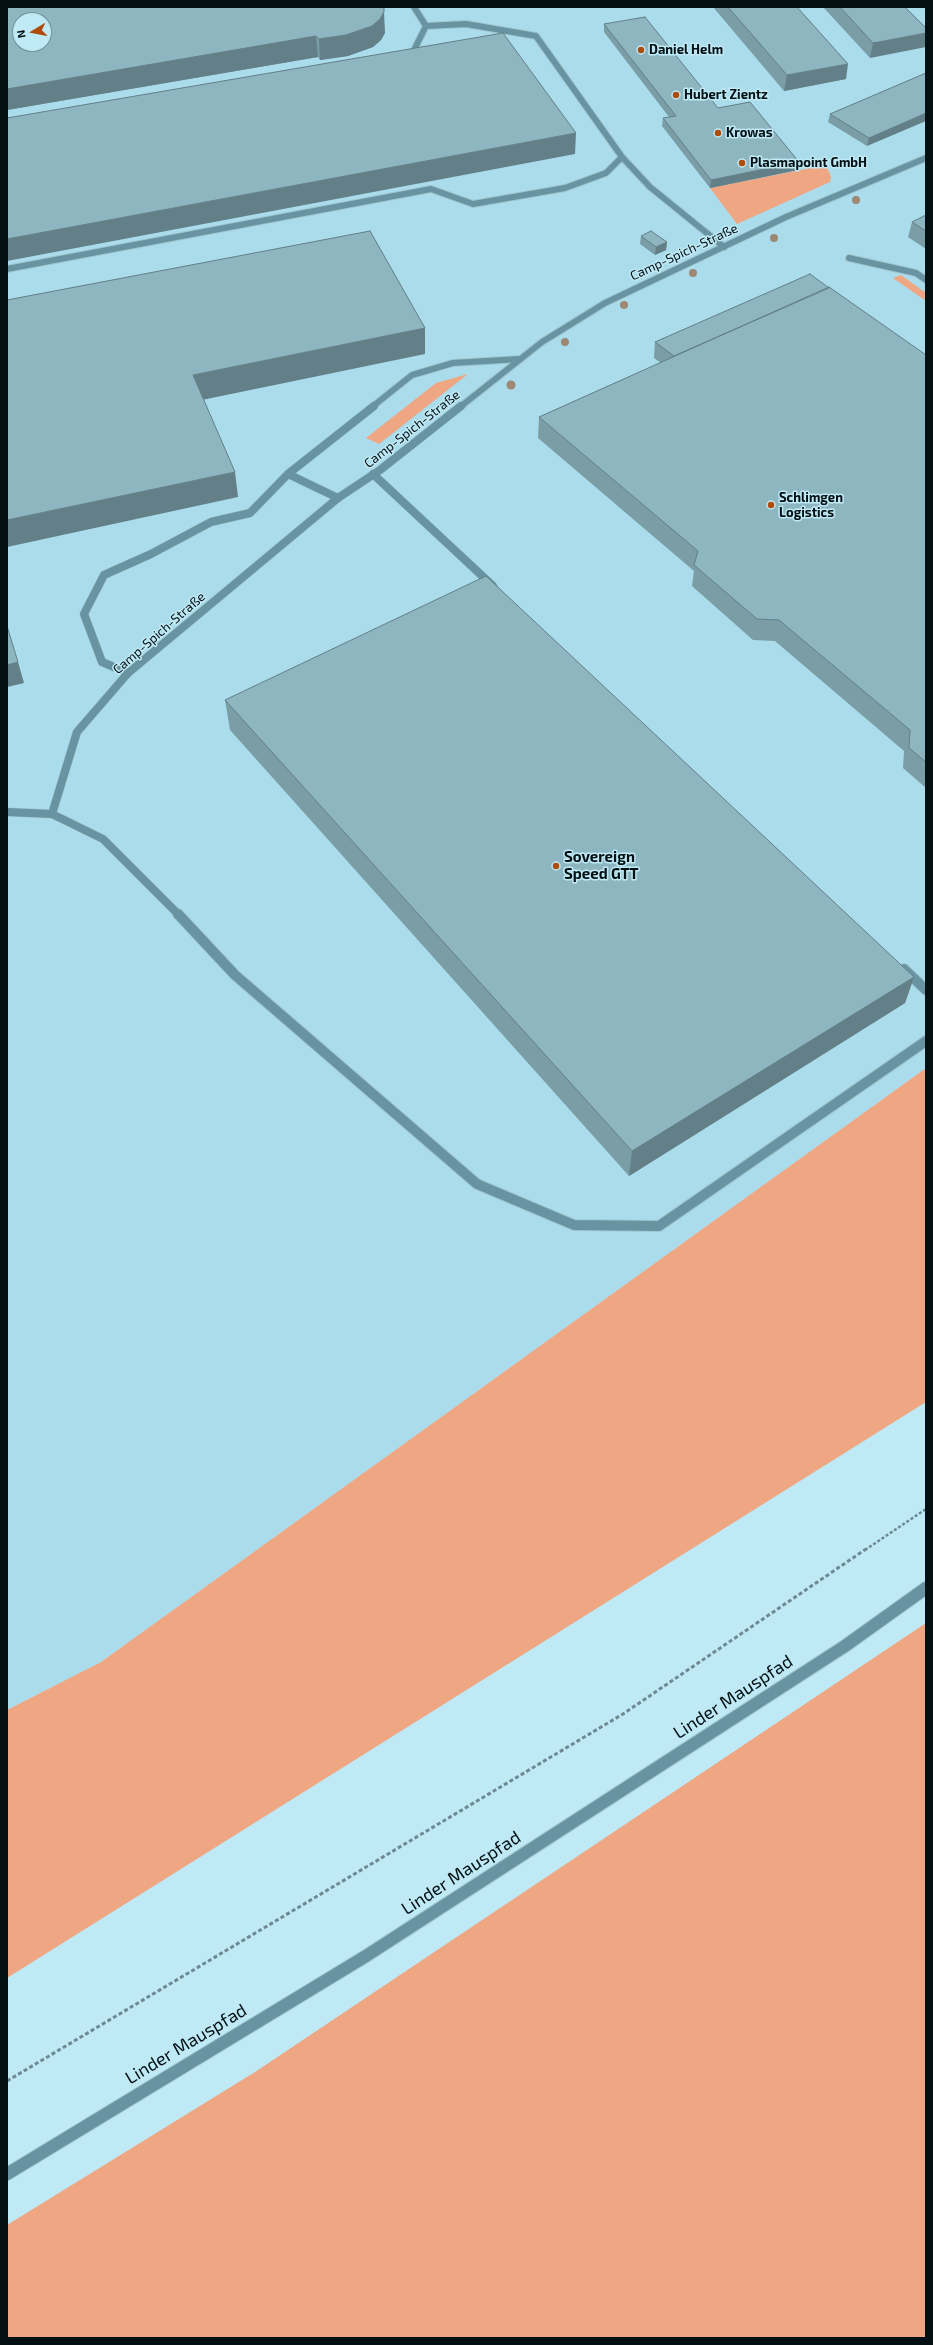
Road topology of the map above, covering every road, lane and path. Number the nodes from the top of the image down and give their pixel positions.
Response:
1 (414, 7) edge
2 (426, 26) junction
3 (402, 60) edge
4 (622, 156) junction
5 (926, 158) edge
6 (724, 247) junction
7 (849, 258) dead end
8 (7, 269) edge
9 (926, 280) edge
10 (520, 359) junction
11 (288, 474) junction
12 (373, 474) junction
13 (338, 498) junction
14 (501, 594) edge
15 (128, 673) junction
16 (7, 812) edge
17 (52, 814) junction
18 (897, 962) edge
19 (926, 990) edge
20 (926, 1041) edge
21 (926, 1509) edge
22 (926, 1588) edge
23 (7, 2080) edge
24 (7, 2174) edge

1 - 2 street
2 - 3 street
2 - 4 street
4 - 6 street
4 - 8 street
5 - 6 street, Camp-Spich-Straße
6 - 10 street, Camp-Spich-Straße
7 - 9 street
10 - 11 street
10 - 12 street, Camp-Spich-Straße
11 - 13 street
11 - 15 street
12 - 13 street, Camp-Spich-Straße
12 - 14 street
13 - 15 street, Camp-Spich-Straße
15 - 17 street, Camp-Spich-Straße
16 - 17 street
17 - 20 street
18 - 19 street
21 - 23 path
22 - 24 street, Linder Mauspfad

